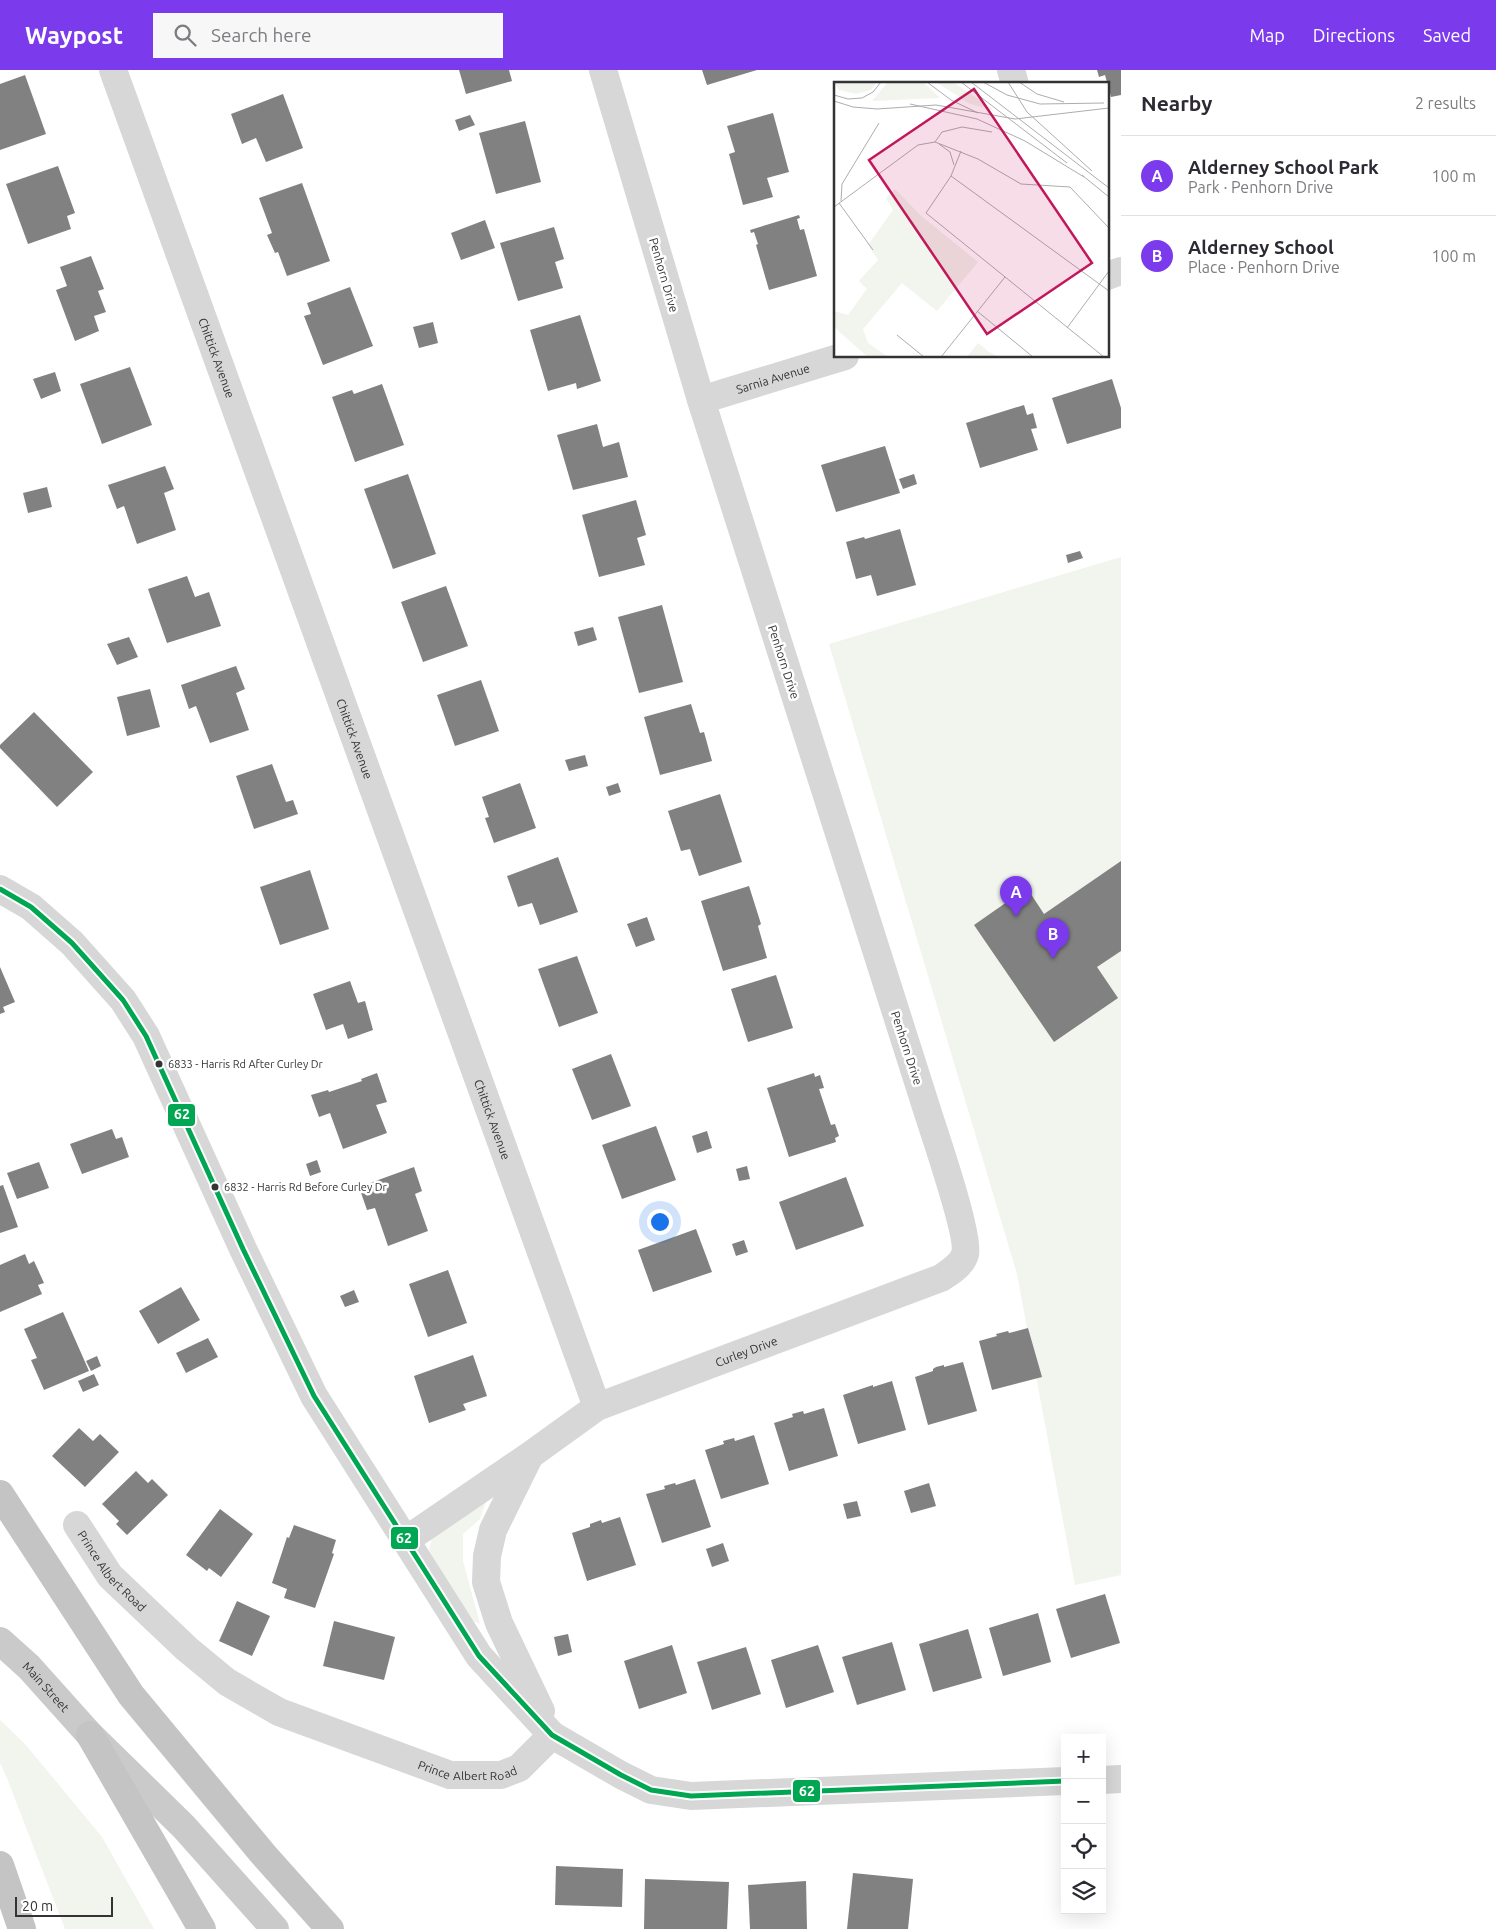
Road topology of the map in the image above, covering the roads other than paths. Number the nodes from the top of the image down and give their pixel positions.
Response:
1 (113, 70) edge
2 (603, 70) edge
3 (1121, 271) edge
4 (1108, 276) edge
5 (838, 358) edge
6 (701, 400) junction
7 (0, 889) edge
8 (965, 1253) joint
9 (596, 1408) junction
10 (530, 1456) junction
11 (0, 1494) edge
12 (77, 1525) dead end
13 (406, 1540) junction
14 (0, 1641) edge
15 (90, 1735) junction
16 (552, 1735) junction
17 (1106, 1780) edge
18 (1121, 1780) edge
19 (1061, 1781) edge
20 (0, 1865) edge
21 (22, 1929) edge
22 (202, 1929) edge
23 (275, 1929) edge
24 (330, 1929) edge

1 - 9 street, Chittick Avenue
2 - 6 street, Penhorn Drive
3 - 4 street
5 - 6 street, Sarnia Avenue
6 - 8 street, Penhorn Drive
7 - 13 street
8 - 9 street, Curley Drive
9 - 10 street, Curley Drive
10 - 13 street, Curley Drive
10 - 16 street, Curley Drive
11 - 24 highway
12 - 16 street, Prince Albert Road
13 - 16 street
14 - 15 main road, Main Street
15 - 22 highway
15 - 23 main road, Main Street
16 - 19 street
17 - 18 street
20 - 21 highway

